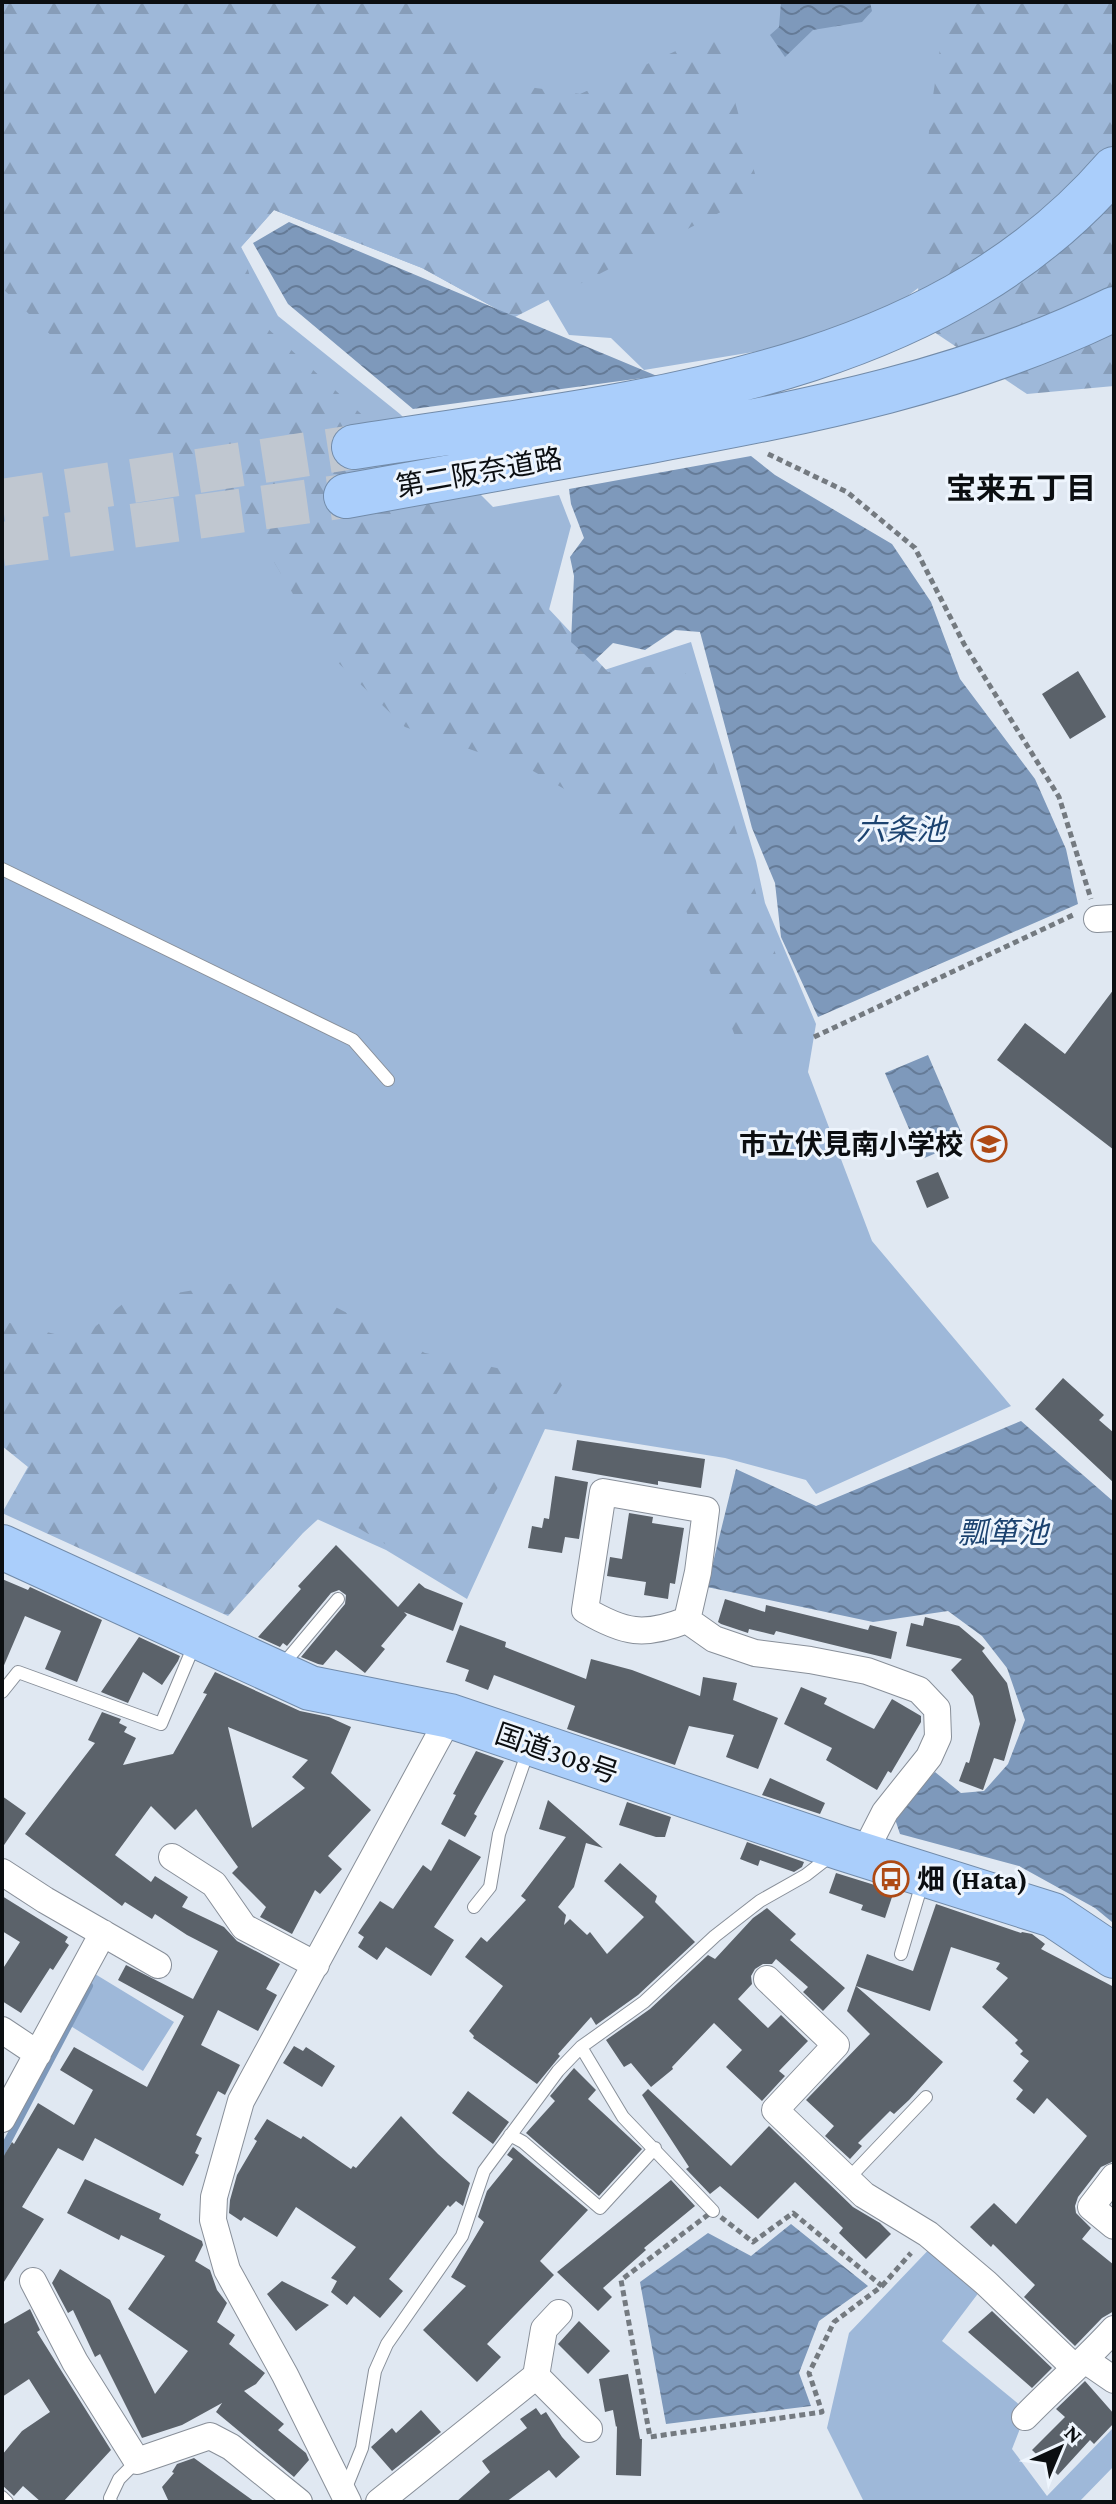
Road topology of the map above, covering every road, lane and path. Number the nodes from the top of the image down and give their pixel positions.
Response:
1 (1114, 169) edge
2 (1114, 309) edge
3 (354, 447) tunnel mouth
4 (847, 492) dead end
5 (346, 496) tunnel mouth
6 (2, 869) edge
7 (1106, 919) edge
8 (814, 1037) dead end
9 (388, 1080) dead end
10 (2, 1547) edge
11 (338, 1599) dead end
12 (687, 1620) junction
13 (197, 1637) junction
14 (275, 1673) junction
15 (2, 1692) edge
16 (450, 1716) junction
17 (531, 1745) junction
18 (852, 1851) junction
19 (172, 1857) dead end
20 (2, 1872) edge
21 (925, 1874) junction
22 (474, 1907) dead end
23 (103, 1933) junction
24 (901, 1954) dead end
25 (1114, 1956) edge
26 (158, 1965) dead end
27 (316, 1965) junction
28 (767, 1979) dead end
29 (2, 2030) edge
30 (581, 2047) junction
31 (38, 2054) junction
32 (926, 2097) dead end
33 (2, 2119) edge
34 (510, 2135) junction
35 (655, 2148) junction
36 (1114, 2177) edge
37 (848, 2179) junction
38 (713, 2211) junction
39 (1114, 2226) edge
40 (928, 2234) junction
41 (33, 2281) dead end
42 (882, 2286) junction
43 (559, 2313) dead end
44 (1114, 2329) edge
45 (1080, 2364) junction
46 (536, 2376) junction
47 (1114, 2380) edge
48 (1025, 2417) dead end
49 (589, 2429) dead end
50 (137, 2461) junction
51 (2, 2497) edge
52 (346, 2498) edge
53 (7, 2502) edge
54 (111, 2502) edge
55 (299, 2502) edge
56 (379, 2502) edge

1 - 3 highway
2 - 5 highway, 第二阪奈道路
4 - 7 path
6 - 9 lane
7 - 8 path
10 - 13 highway, 国道308号
11 - 14 lane
12 - 12 street
12 - 18 street
13 - 14 highway, 国道308号
13 - 15 lane
14 - 16 highway, 国道308号
16 - 17 highway, 国道308号
16 - 27 street
17 - 18 highway, 国道308号
17 - 22 lane
18 - 21 highway, 国道308号
18 - 30 lane
19 - 27 street
20 - 23 street
21 - 24 lane
21 - 25 highway, 国道308号
23 - 26 street
23 - 31 street
27 - 52 street
28 - 37 street
29 - 31 street
30 - 34 lane
30 - 35 lane
31 - 33 street
32 - 37 lane
34 - 35 lane
34 - 52 lane
35 - 38 lane
36 - 39 street
37 - 40 street
38 - 42 path
38 - 42 path
40 - 42 path
40 - 45 street
41 - 50 street
43 - 46 street
44 - 45 street
45 - 47 street
45 - 48 street
46 - 49 street
46 - 56 street
50 - 54 lane
50 - 55 street
51 - 53 lane

